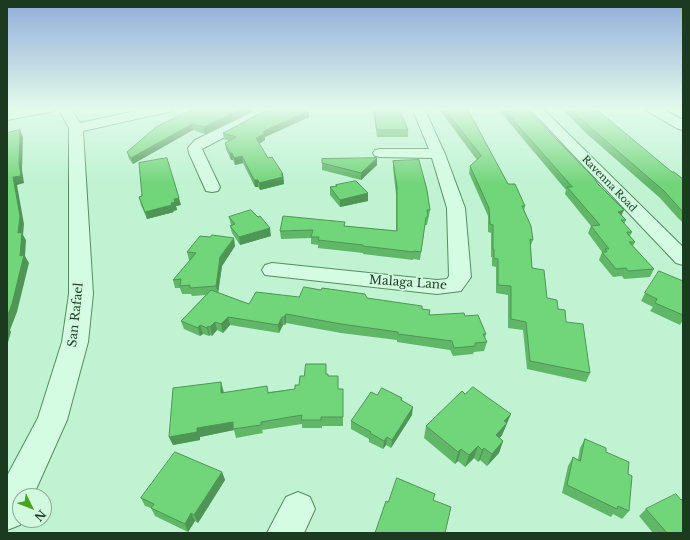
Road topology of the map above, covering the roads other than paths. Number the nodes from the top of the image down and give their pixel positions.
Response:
1 (71, 133) edge
2 (220, 133) edge
3 (429, 133) edge
4 (560, 133) edge
5 (380, 153) dead end
6 (438, 154) junction
7 (212, 186) dead end
8 (683, 259) edge
9 (272, 270) dead end
10 (8, 508) edge

1 - 10 street, San Rafael
2 - 7 street
3 - 6 street, Malaga Lane
4 - 8 street, Ravenna Road
5 - 6 street
6 - 9 street, Malaga Lane

